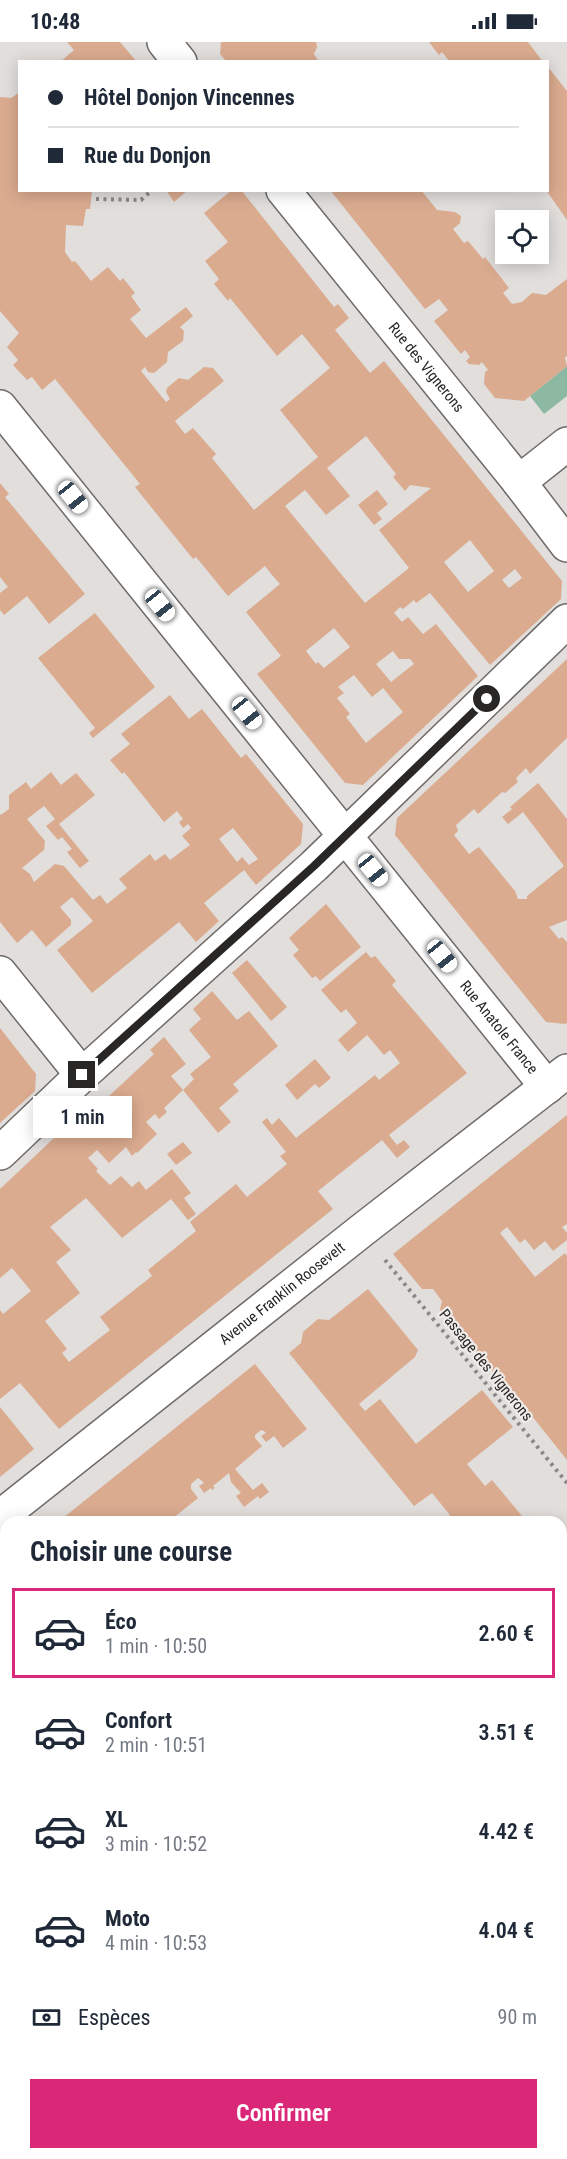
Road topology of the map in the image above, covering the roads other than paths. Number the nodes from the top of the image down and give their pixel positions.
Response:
1 (164, 42) edge
2 (178, 60) edge
3 (285, 192) edge
4 (0, 407) edge
5 (567, 444) edge
6 (519, 482) junction
7 (567, 544) edge
8 (567, 621) edge
9 (346, 836) junction
10 (0, 973) edge
11 (82, 1075) junction
12 (557, 1079) edge
13 (0, 1153) edge
14 (1, 1516) edge

1 - 2 street
3 - 6 street, Rue des Vignerons
4 - 9 street, Rue Anatole France
5 - 6 street
6 - 7 street, Rue des Vignerons
8 - 9 street
9 - 11 street
9 - 12 street, Rue Anatole France
10 - 11 street
11 - 13 street
12 - 14 street, Avenue Franklin Roosevelt

